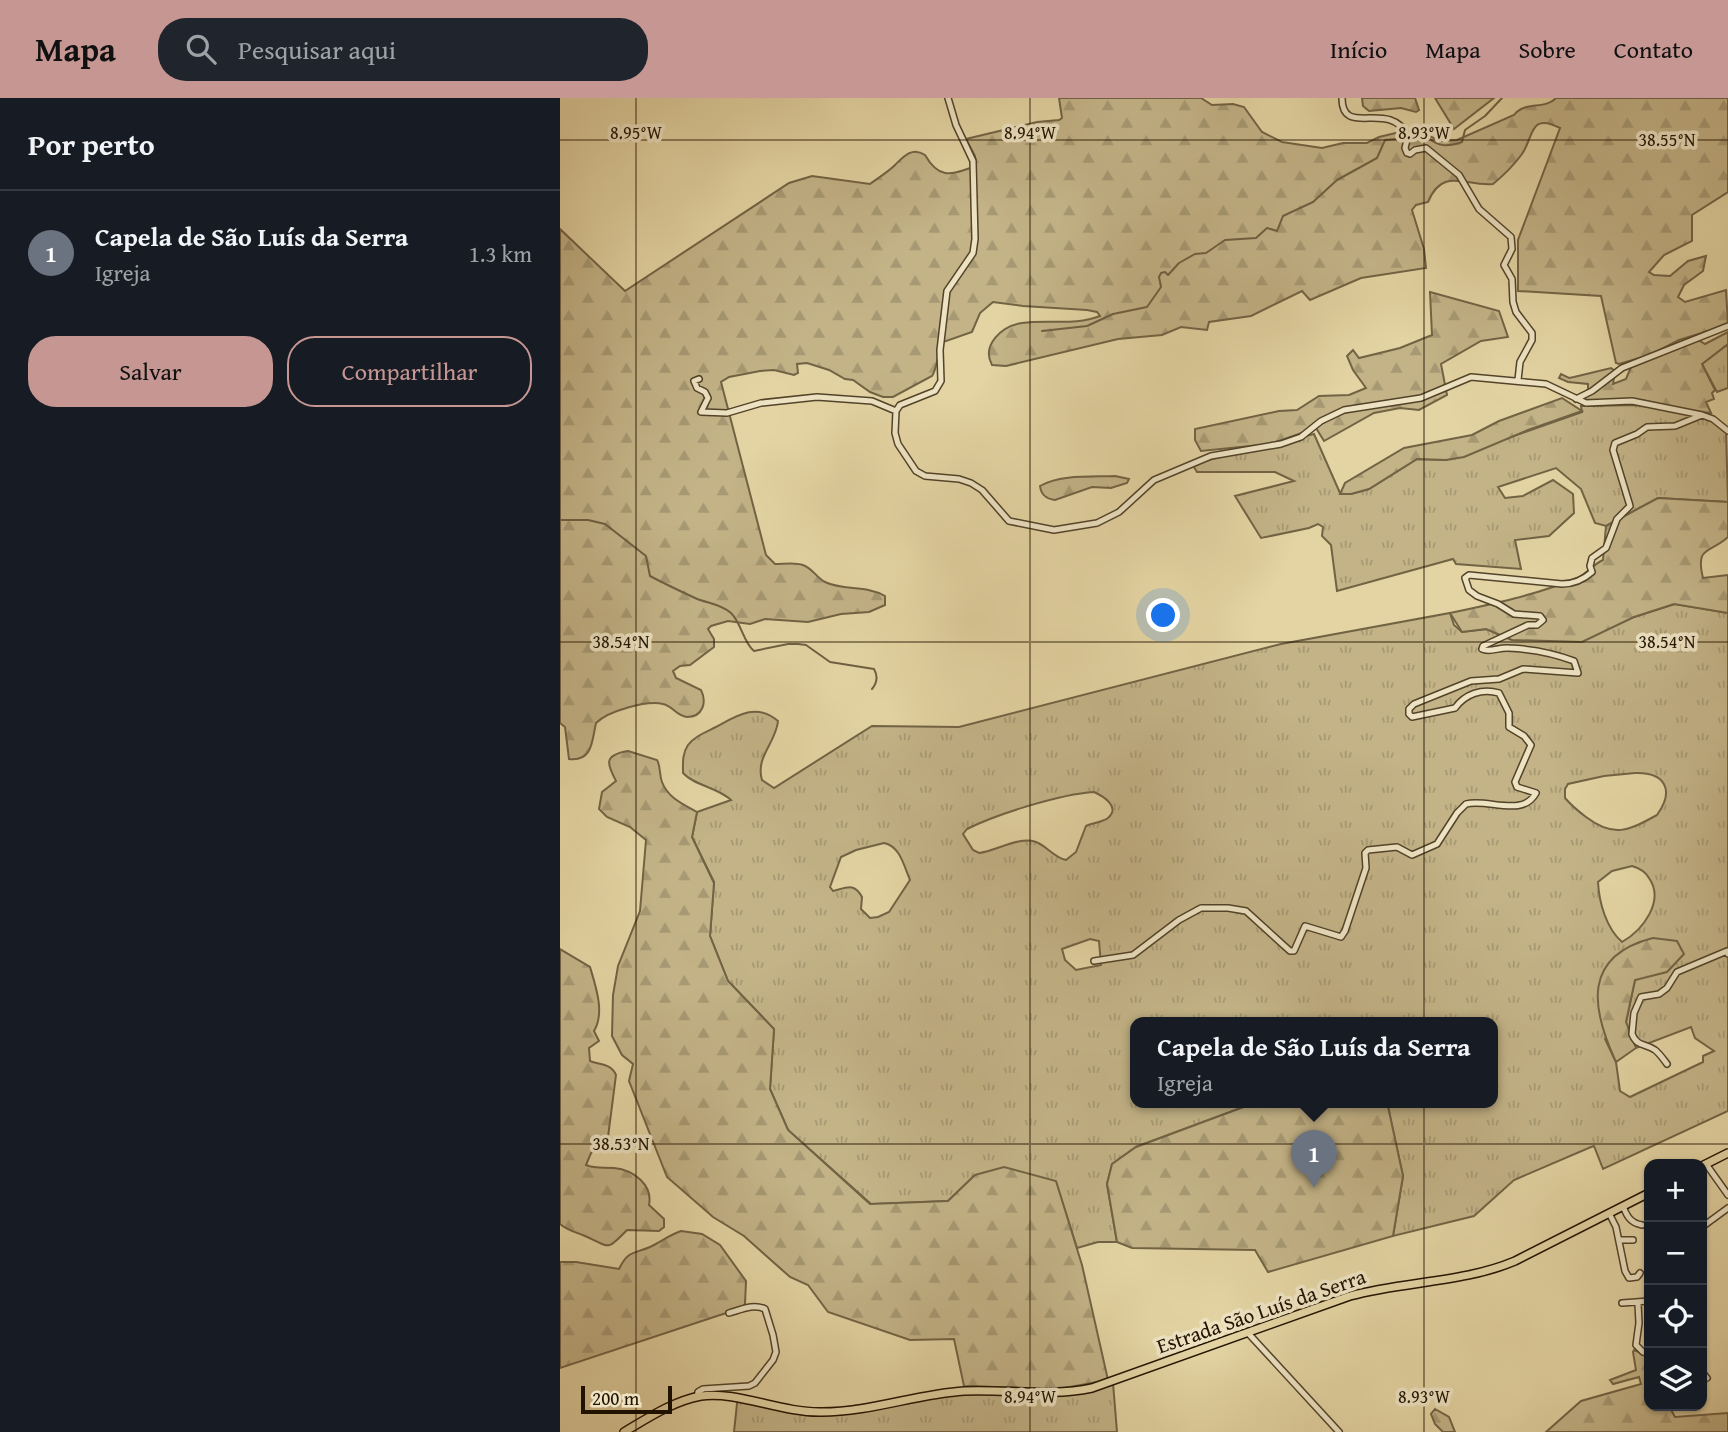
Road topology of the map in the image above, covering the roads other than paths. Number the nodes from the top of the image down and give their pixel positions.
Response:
1 (948, 98) edge
2 (1342, 98) edge
3 (1728, 326) edge
4 (699, 379) dead end
5 (1518, 380) junction
6 (1576, 399) junction
7 (896, 411) junction
8 (1702, 415) junction
9 (1728, 431) edge
10 (1728, 954) edge
11 (1094, 961) dead end
12 (1668, 1064) dead end
13 (1728, 1153) edge
14 (1707, 1164) edge
15 (1707, 1169) edge
16 (1728, 1195) edge
17 (1644, 1196) edge
18 (1623, 1206) junction
19 (1728, 1208) edge
20 (1609, 1213) junction
21 (1707, 1223) edge
22 (1643, 1226) dead end
23 (1619, 1240) junction
24 (1633, 1240) dead end
25 (1640, 1273) dead end
26 (1644, 1302) edge
27 (1622, 1303) dead end
28 (1638, 1304) junction
29 (729, 1314) dead end
30 (1248, 1333) junction
31 (1644, 1352) edge
32 (697, 1397) junction
33 (624, 1432) edge
34 (1339, 1432) edge

1 - 7 street
2 - 5 street
3 - 6 street
4 - 7 street
5 - 6 street
5 - 7 street
6 - 8 street
8 - 9 street
8 - 11 street
10 - 12 street
13 - 14 main road
15 - 16 street
17 - 18 main road, Estrada São Luís da Serra
18 - 20 main road, Estrada São Luís da Serra
18 - 22 street
19 - 21 street
20 - 23 street
20 - 30 main road, Estrada São Luís da Serra
23 - 24 street
23 - 25 street
26 - 28 street
27 - 28 street
28 - 31 street
29 - 32 street
30 - 32 main road, Estrada São Luís da Serra
30 - 34 street
32 - 33 main road

